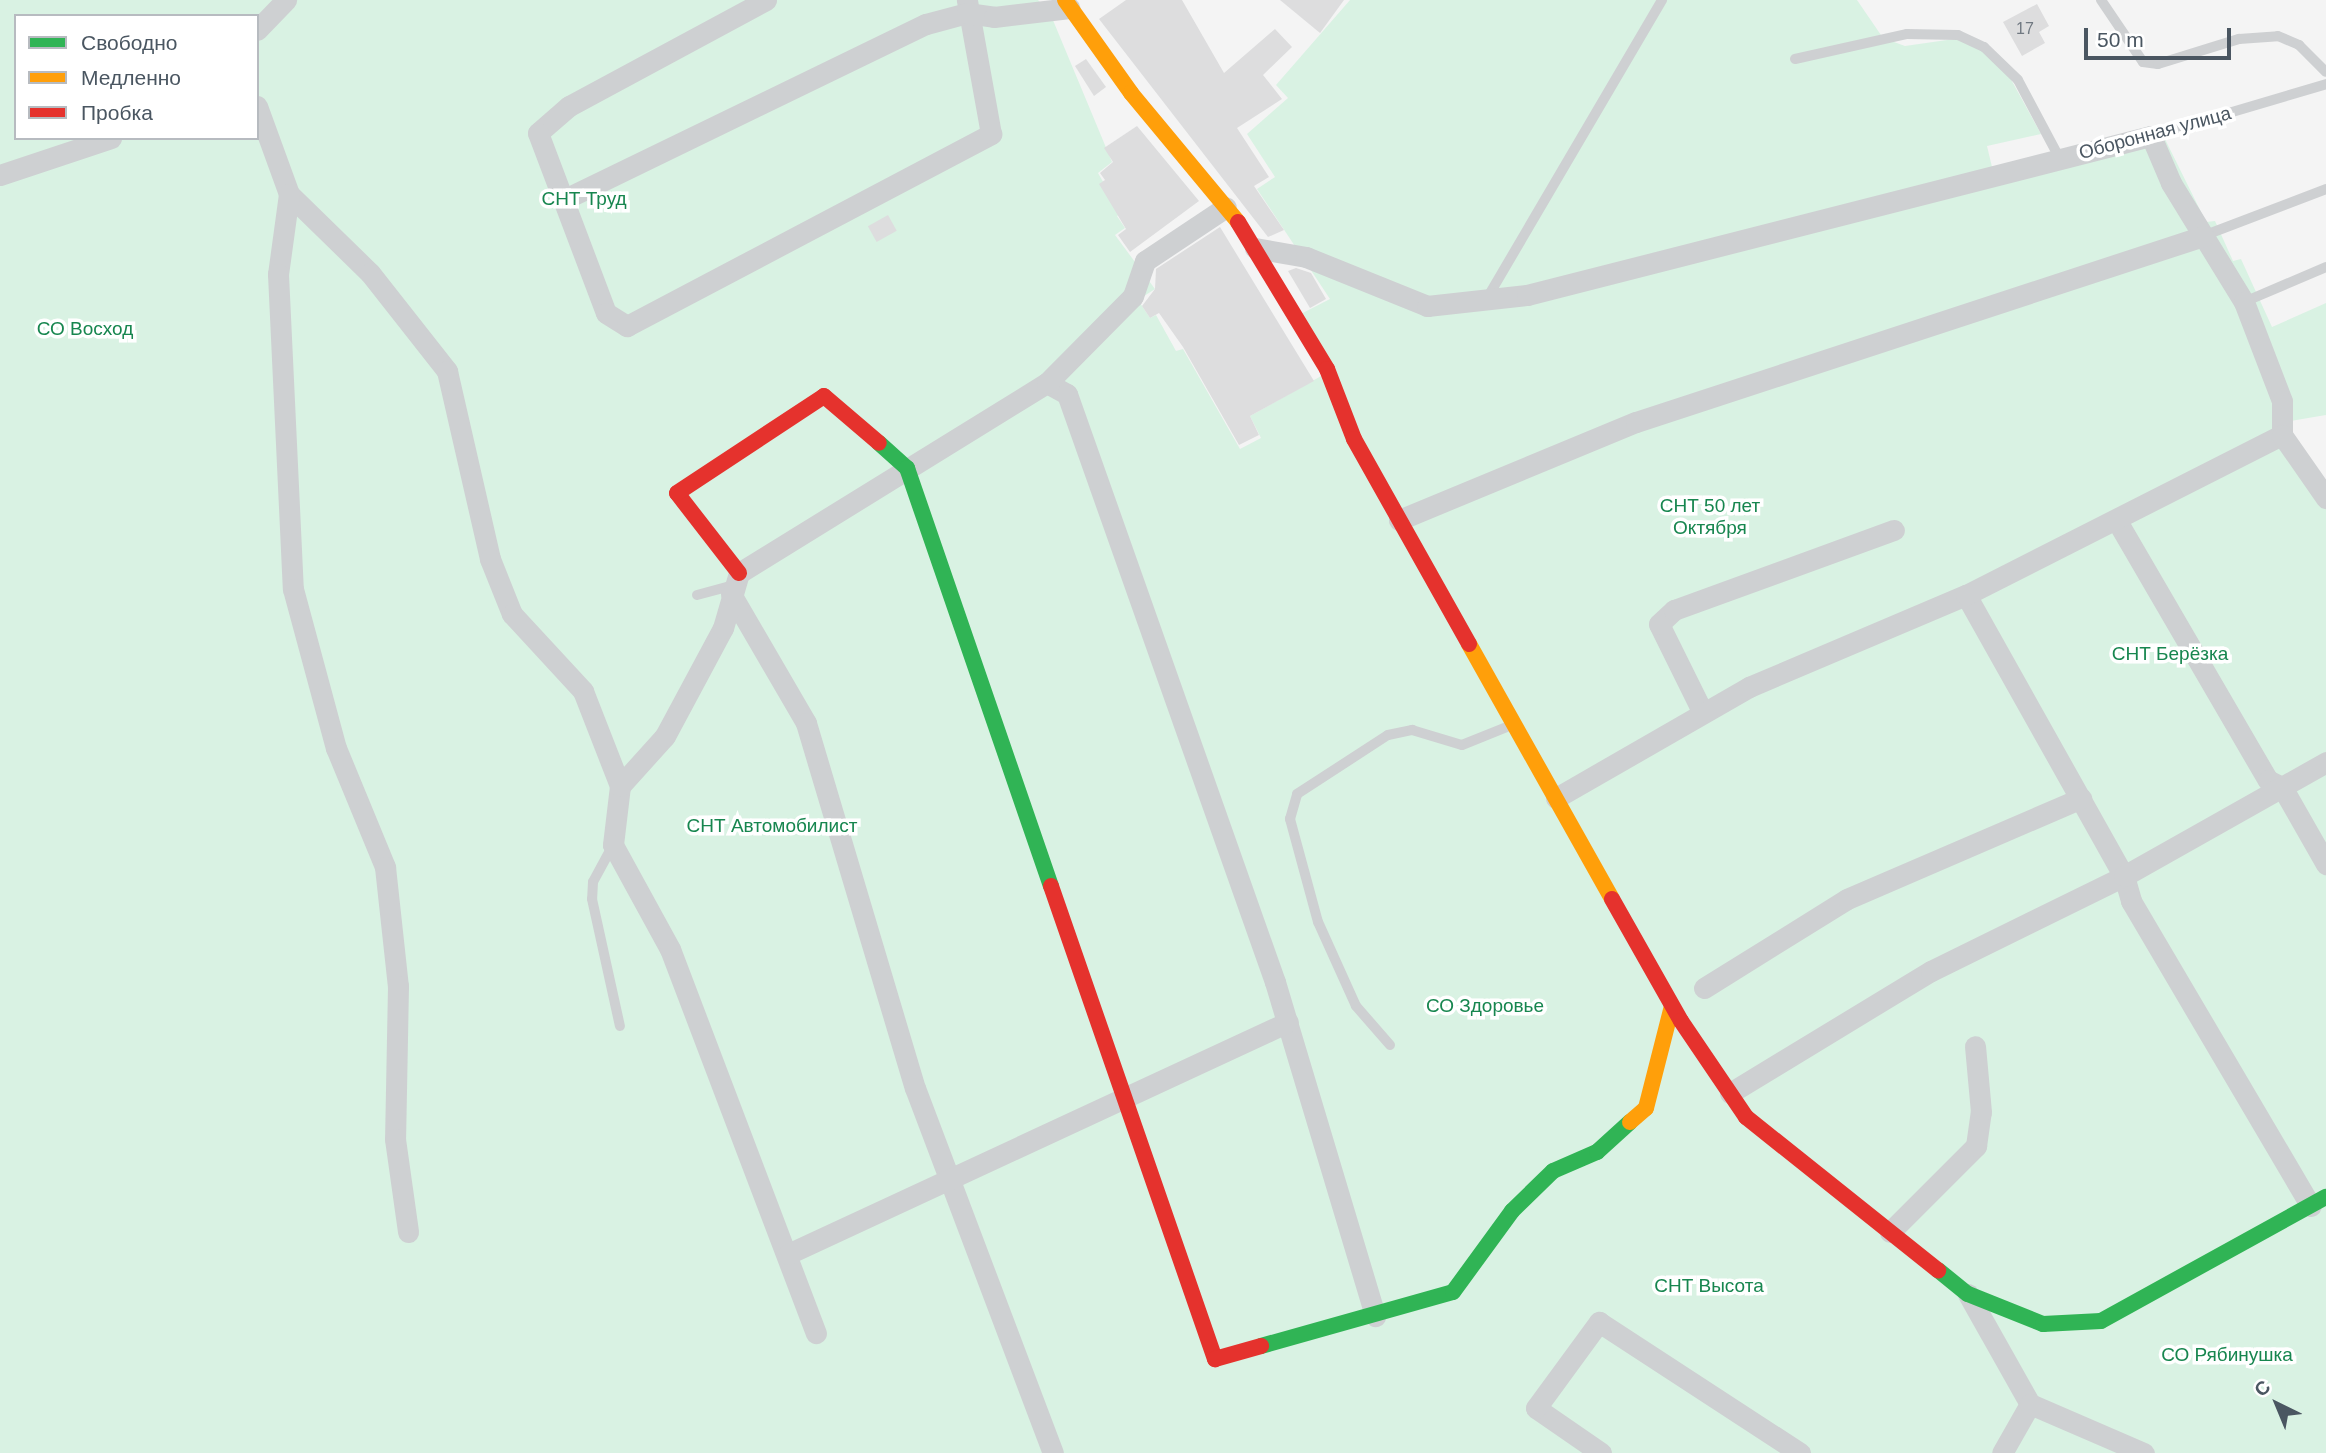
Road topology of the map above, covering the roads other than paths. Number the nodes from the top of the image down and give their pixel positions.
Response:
1 (286, 0) edge
2 (766, 0) edge
3 (1662, 0) edge
4 (2101, 0) edge
5 (1067, 4) edge
6 (967, 6) edge
7 (259, 28) edge
8 (1795, 59) dead end
9 (2326, 72) edge
10 (2326, 84) edge
11 (259, 112) edge
12 (2151, 136) junction
13 (105, 140) edge
14 (2060, 159) junction
15 (0, 175) edge
16 (2326, 189) edge
17 (289, 194) junction
18 (563, 200) junction
19 (1226, 207) junction
20 (2203, 236) junction
21 (1255, 248) junction
22 (2326, 267) edge
23 (1486, 300) junction
24 (2245, 302) junction
25 (1047, 383) junction
26 (2282, 435) junction
27 (907, 468) junction
28 (2326, 498) edge
29 (1399, 520) junction
30 (2117, 521) junction
31 (1894, 530) dead end
32 (735, 584) junction
33 (697, 595) dead end
34 (1966, 595) junction
35 (1702, 711) junction
36 (1514, 723) junction
37 (2326, 762) edge
38 (620, 786) junction
39 (2282, 787) junction
40 (1556, 798) junction
41 (2081, 798) junction
42 (613, 845) junction
43 (2326, 864) edge
44 (2124, 876) junction
45 (1704, 988) dead end
46 (1672, 1006) junction
47 (1288, 1022) junction
48 (620, 1026) dead end
49 (1390, 1045) dead end
50 (1975, 1046) dead end
51 (1730, 1093) junction
52 (1121, 1099) junction
53 (949, 1177) junction
54 (2318, 1202) edge
55 (408, 1232) dead end
56 (1890, 1232) junction
57 (788, 1254) junction
58 (1968, 1294) junction
59 (1375, 1316) junction
60 (816, 1333) dead end
61 (2030, 1404) junction
62 (1053, 1453) edge
63 (1601, 1453) edge
64 (1800, 1453) edge
65 (2001, 1453) edge
66 (2144, 1453) edge

1 - 7 street
2 - 18 street
3 - 23 lane
4 - 9 lane
5 - 6 street
5 - 19 street
6 - 18 street
6 - 18 street
8 - 14 lane, Оборонная улица
10 - 12 lane, Оборонная улица
11 - 17 street
12 - 14 street, Оборонная улица
12 - 20 street
13 - 15 street
14 - 23 street
16 - 20 lane
17 - 38 street
17 - 55 street
19 - 21 street
19 - 25 street
20 - 24 street
20 - 29 street
21 - 23 street
21 - 29 street
22 - 24 lane
24 - 26 street
25 - 27 street
25 - 47 street
26 - 28 street
26 - 30 street
27 - 32 street
27 - 32 street
27 - 52 street
29 - 36 street
30 - 34 street
30 - 39 street
31 - 35 street
32 - 33 lane
32 - 38 street
32 - 53 street
34 - 35 street
34 - 41 street
35 - 40 street
36 - 40 street
36 - 49 lane
37 - 39 street
38 - 42 street
39 - 43 street
39 - 44 street
40 - 46 street
41 - 44 street
41 - 45 street
42 - 48 lane
42 - 57 street
44 - 51 street
44 - 54 street
46 - 51 street
46 - 59 street
47 - 52 street
47 - 59 street
50 - 56 street
51 - 56 street
52 - 53 street
52 - 59 street
53 - 57 street
53 - 62 street
54 - 58 street
56 - 58 street
57 - 60 street
58 - 61 street
61 - 65 street
61 - 66 street
63 - 64 street

